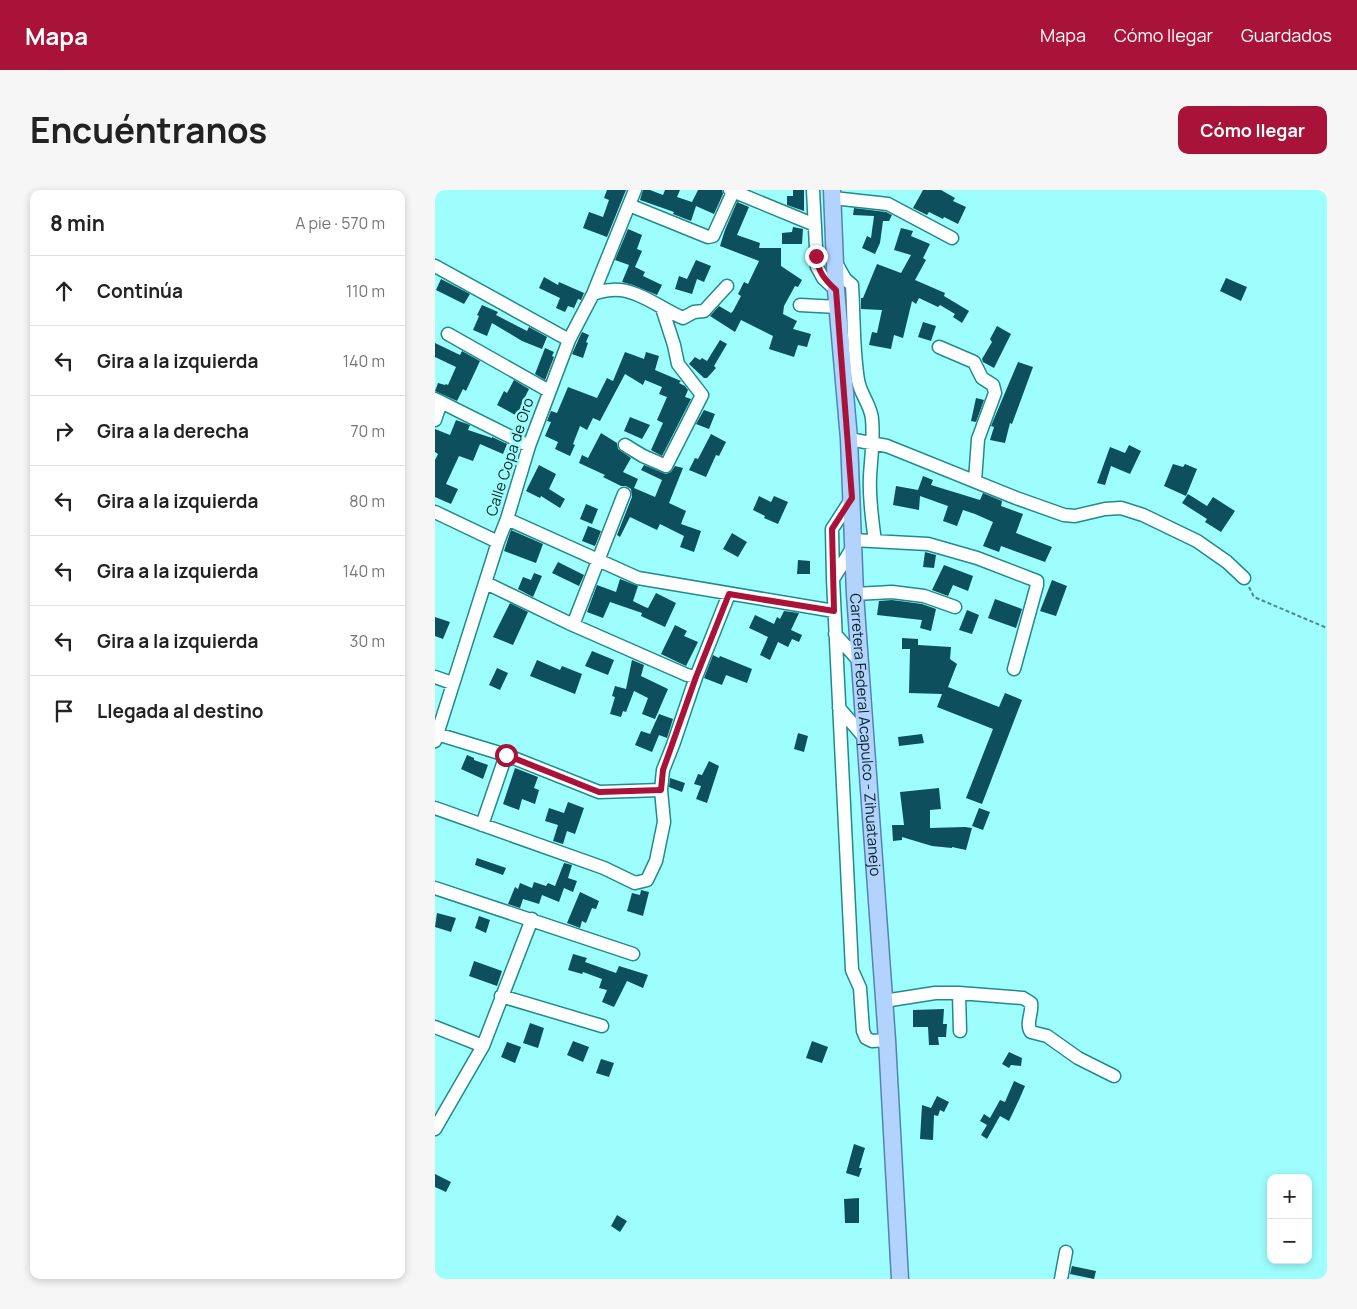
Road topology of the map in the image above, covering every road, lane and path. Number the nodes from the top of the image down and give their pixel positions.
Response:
1 (635, 190) edge
2 (813, 190) edge
3 (731, 191) edge
4 (833, 194) edge
5 (629, 205) junction
6 (815, 224) junction
7 (952, 238) dead end
8 (836, 262) junction
9 (435, 266) edge
10 (727, 286) dead end
11 (836, 290) junction
12 (593, 294) junction
13 (800, 305) dead end
14 (838, 307) junction
15 (662, 308) junction
16 (448, 334) dead end
17 (569, 340) junction
18 (939, 347) dead end
19 (549, 391) junction
20 (438, 400) edge
21 (435, 420) edge
22 (849, 439) junction
23 (872, 444) junction
24 (625, 445) dead end
25 (529, 446) junction
26 (975, 481) junction
27 (624, 494) dead end
28 (852, 498) junction
29 (435, 512) edge
30 (507, 519) junction
31 (875, 541) junction
32 (498, 542) junction
33 (853, 544) junction
34 (598, 560) junction
35 (1244, 578) joint
36 (833, 579) junction
37 (485, 583) junction
38 (729, 594) junction
39 (855, 594) junction
40 (955, 607) dead end
41 (834, 611) junction
42 (573, 625) junction
43 (1327, 628) edge
44 (835, 634) junction
45 (860, 662) junction
46 (1014, 669) dead end
47 (435, 677) edge
48 (696, 677) junction
49 (452, 683) junction
50 (839, 708) junction
51 (436, 738) edge
52 (865, 738) junction
53 (506, 755) junction
54 (661, 790) junction
55 (435, 808) edge
56 (482, 825) junction
57 (435, 888) edge
58 (532, 919) junction
59 (633, 954) dead end
60 (959, 993) junction
61 (501, 996) junction
62 (884, 1001) junction
63 (602, 1026) dead end
64 (435, 1027) edge
65 (960, 1031) dead end
66 (887, 1040) junction
67 (483, 1046) junction
68 (1114, 1076) dead end
69 (435, 1130) edge
70 (1066, 1252) dead end
71 (900, 1279) edge
72 (1061, 1279) edge

1 - 5 street, Calle Copa de Oro
2 - 6 street
3 - 5 street
3 - 6 street
4 - 7 street
4 - 8 main road, Carretera Federal Acapulco - Zihuatanejo
5 - 12 street, Calle Copa de Oro
6 - 11 street
8 - 11 main road, Carretera Federal Acapulco - Zihuatanejo
8 - 23 street
9 - 17 street
10 - 15 street
11 - 14 main road, Carretera Federal Acapulco - Zihuatanejo
12 - 15 street
12 - 17 street, Calle Copa de Oro
13 - 14 street
14 - 22 main road, Carretera Federal Acapulco - Zihuatanejo
15 - 24 street
16 - 19 street
17 - 19 street, Calle Copa de Oro
18 - 26 street
19 - 25 street, Calle Copa de Oro
20 - 21 street
20 - 25 street
22 - 23 street
22 - 28 main road, Carretera Federal Acapulco - Zihuatanejo
23 - 26 street
23 - 31 street
25 - 30 street, Calle Copa de Oro
26 - 35 street
27 - 34 street
28 - 33 main road, Carretera Federal Acapulco - Zihuatanejo
28 - 36 street
29 - 32 street
30 - 32 street, Calle Copa de Oro
30 - 34 street
31 - 33 street
31 - 46 street
32 - 37 street, Calle Copa de Oro
33 - 36 street
33 - 39 main road, Carretera Federal Acapulco - Zihuatanejo
34 - 38 street
34 - 42 street
35 - 43 path
36 - 41 street
37 - 42 street
37 - 49 street, Calle Copa de Oro
38 - 41 street
38 - 48 street
39 - 40 street
39 - 45 main road, Carretera Federal Acapulco - Zihuatanejo
41 - 44 street
42 - 48 street
44 - 45 street
44 - 50 street
45 - 52 main road, Carretera Federal Acapulco - Zihuatanejo
47 - 49 street
48 - 54 street
49 - 51 street, Calle Copa de Oro
50 - 52 street
50 - 66 street
51 - 53 street
52 - 62 main road, Carretera Federal Acapulco - Zihuatanejo
53 - 54 street
53 - 56 street
54 - 56 street
55 - 56 street
57 - 58 street
58 - 59 street
58 - 61 street
60 - 62 street
60 - 65 street
60 - 68 street
61 - 63 street
61 - 67 street
62 - 66 main road, Carretera Federal Acapulco - Zihuatanejo
64 - 67 street
66 - 71 main road, Carretera Federal Acapulco - Zihuatanejo
67 - 69 street
70 - 72 street

